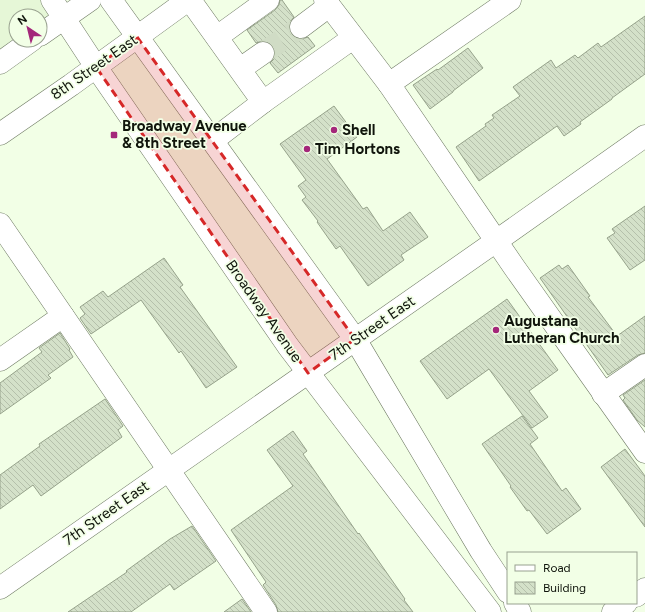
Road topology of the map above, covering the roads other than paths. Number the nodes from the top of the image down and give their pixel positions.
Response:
1 (52, 0) edge
2 (90, 0) edge
3 (111, 0) edge
4 (189, 0) edge
5 (268, 0) edge
6 (510, 0) edge
7 (327, 3) edge
8 (64, 17) junction
9 (301, 27) tunnel mouth
10 (48, 29) edge
11 (217, 36) junction
12 (137, 37) junction
13 (353, 38) junction
14 (21, 48) edge
15 (263, 53) tunnel mouth
16 (0, 63) edge
17 (96, 67) junction
18 (240, 69) junction
19 (389, 84) junction
20 (263, 102) junction
21 (0, 134) edge
22 (645, 136) edge
23 (212, 141) junction
24 (0, 224) edge
25 (496, 241) junction
26 (63, 316) junction
27 (355, 339) junction
28 (0, 360) edge
29 (645, 365) edge
30 (308, 373) junction
31 (603, 394) junction
32 (645, 452) edge
33 (168, 470) junction
34 (0, 588) edge
35 (507, 590) edge
36 (625, 604) edge
37 (266, 612) edge
38 (490, 612) edge
39 (613, 612) edge

1 - 8 main road, Broadway Avenue
2 - 8 main road
3 - 12 main road
4 - 11 main road
4 - 12 main road, 8th Street East
5 - 11 main road
6 - 19 main road
7 - 9 main road
7 - 13 main road
8 - 10 main road
8 - 17 main road, Broadway Avenue
11 - 18 main road
12 - 17 main road, 8th Street East
12 - 23 main road
13 - 19 main road
13 - 20 main road
14 - 16 main road
15 - 18 main road
17 - 21 main road, 8th Street East
17 - 30 main road, Broadway Avenue
18 - 20 main road
19 - 25 main road
20 - 23 main road
22 - 25 main road, 7th Street East
23 - 27 main road
24 - 26 main road
25 - 27 main road, 7th Street East
25 - 31 main road
26 - 28 main road
26 - 33 main road
27 - 30 main road, 7th Street East
27 - 35 main road
29 - 31 main road
30 - 33 main road, 7th Street East
30 - 38 main road, Broadway Avenue
31 - 32 main road
33 - 34 main road, 7th Street East
33 - 37 main road
36 - 39 main road

